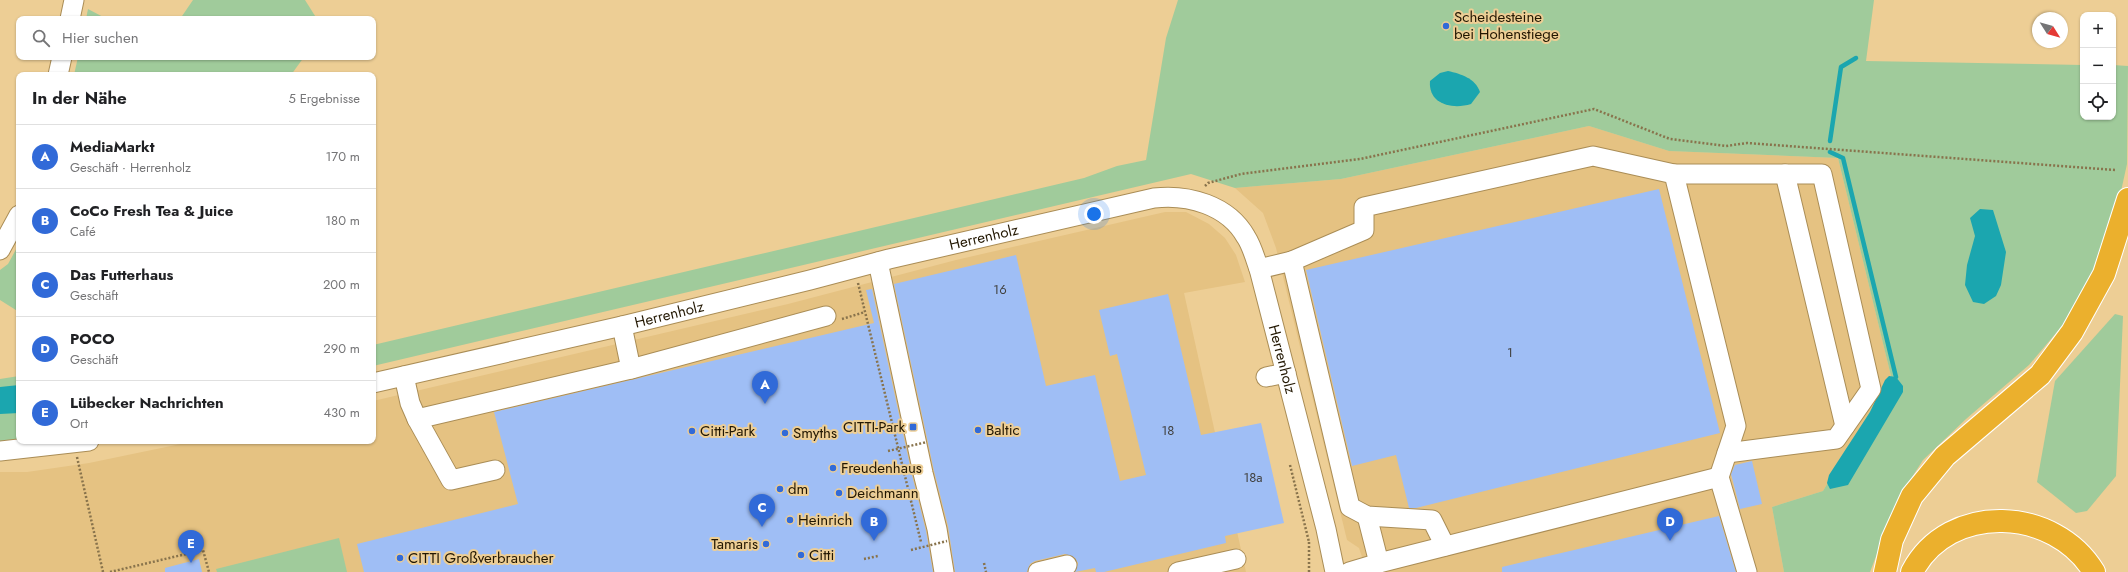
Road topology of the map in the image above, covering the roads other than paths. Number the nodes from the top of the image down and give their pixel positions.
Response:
1 (74, 0) edge
2 (71, 16) edge
3 (61, 60) edge
4 (59, 72) edge
5 (1674, 174) junction
6 (1785, 174) junction
7 (2128, 199) edge
8 (16, 221) edge
9 (0, 250) edge
10 (1292, 261) junction
11 (878, 262) junction
12 (1259, 268) junction
13 (826, 316) road end
14 (622, 326) junction
15 (631, 369) junction
16 (1286, 373) junction
17 (404, 376) junction
18 (1266, 377) dead end
19 (376, 381) edge
20 (417, 419) junction
21 (1844, 426) junction
22 (71, 444) edge
23 (0, 451) edge
24 (1727, 453) junction
25 (495, 470) dead end
26 (1719, 477) junction
27 (1367, 516) junction
28 (1445, 546) junction
29 (1236, 559) dead end
30 (1067, 565) dead end
31 (1389, 566) edge
32 (944, 572) edge
33 (1038, 572) edge
34 (1178, 572) edge
35 (1335, 572) edge
36 (1349, 572) edge
37 (1747, 572) edge
38 (1885, 572) edge
39 (1912, 572) edge
40 (2094, 572) edge

1 - 2 street
3 - 4 street
5 - 6 street
5 - 10 street
5 - 24 street
6 - 21 street
6 - 21 street
7 - 38 highway
8 - 9 street
10 - 12 street
10 - 27 street
11 - 12 street, Herrenholz
11 - 14 street, Herrenholz
11 - 32 street
12 - 16 street, Herrenholz
13 - 15 street
14 - 15 street
14 - 17 street, Herrenholz
15 - 20 street
16 - 18 street
16 - 35 street, Herrenholz
17 - 19 street, Herrenholz
17 - 20 street
20 - 25 street
21 - 24 street
22 - 23 street
24 - 26 street
26 - 28 street
26 - 37 street
27 - 28 street
27 - 31 street
28 - 31 street
29 - 34 street
30 - 33 street
31 - 36 street
39 - 40 highway

